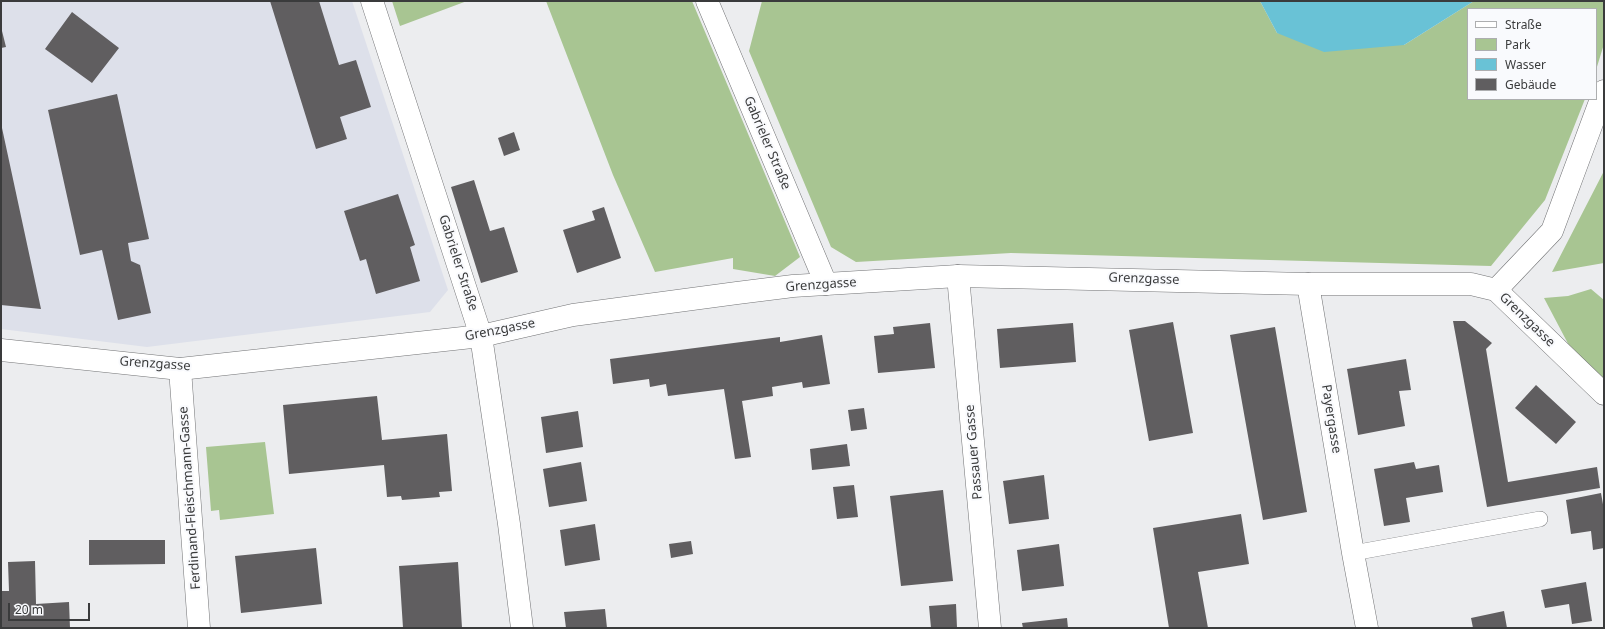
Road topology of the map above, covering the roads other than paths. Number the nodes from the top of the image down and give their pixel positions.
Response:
1 (372, 1) edge
2 (706, 1) edge
3 (1604, 91) edge
4 (958, 276) junction
5 (826, 284) junction
6 (1308, 284) junction
7 (1496, 290) junction
8 (481, 336) junction
9 (1, 350) edge
10 (180, 368) junction
11 (1604, 394) edge
12 (1540, 519) dead end
13 (1353, 553) junction
14 (199, 628) edge
15 (522, 628) edge
16 (990, 628) edge
17 (1367, 628) edge

1 - 8 street, Gabrieler Straße
2 - 5 street, Gabrieler Straße
3 - 7 street
4 - 5 street, Grenzgasse
4 - 6 street, Grenzgasse
4 - 16 street, Passauer Gasse
5 - 8 street, Grenzgasse
6 - 7 street, Grenzgasse
6 - 13 street, Payergasse
7 - 11 street, Grenzgasse
8 - 10 street, Grenzgasse
8 - 15 street, Gabrieler Straße
9 - 10 street, Grenzgasse
10 - 14 street, Ferdinand-Fleischmann-Gasse
12 - 13 lane
13 - 17 street, Payergasse

